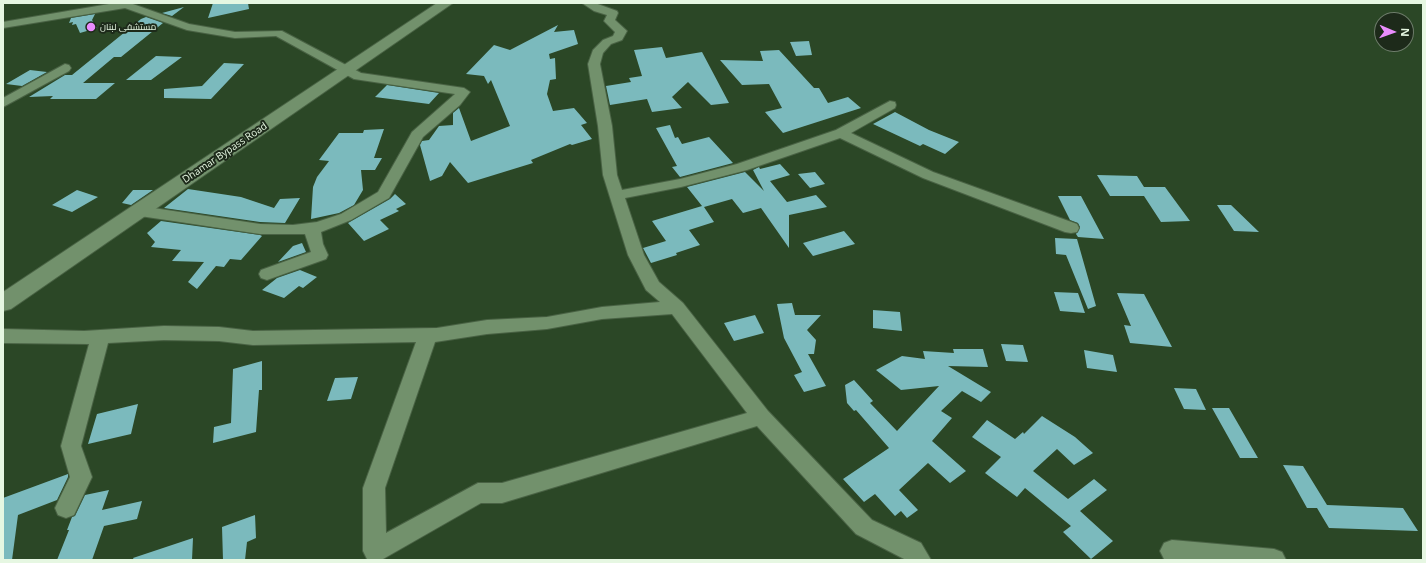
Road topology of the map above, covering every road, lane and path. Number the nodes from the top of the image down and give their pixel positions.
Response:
1 (446, 3) edge
2 (587, 3) edge
3 (123, 4) edge
4 (3, 26) edge
5 (65, 68) dead end
6 (347, 70) junction
7 (3, 103) edge
8 (890, 105) dead end
9 (842, 133) junction
10 (617, 195) junction
11 (140, 210) junction
12 (312, 228) junction
13 (1071, 228) dead end
14 (267, 274) dead end
15 (3, 303) edge
16 (676, 307) junction
17 (428, 335) junction
18 (3, 336) edge
19 (100, 337) junction
20 (762, 417) junction
21 (66, 508) dead end
22 (1172, 551) dead end
23 (372, 556) edge
24 (919, 560) edge
25 (1274, 560) edge

1 - 6 main road, Dhamar Bypass Road
2 - 10 street
3 - 4 street
3 - 6 street
5 - 7 street
6 - 11 main road, Dhamar Bypass Road
6 - 12 street
8 - 9 street
9 - 10 street
9 - 13 street
10 - 16 street
11 - 12 street
11 - 15 main road, Dhamar Bypass Road
12 - 14 street
16 - 17 street
16 - 20 street
17 - 19 street
17 - 23 street
18 - 19 street
19 - 21 street
20 - 23 street
20 - 24 street
22 - 25 street

